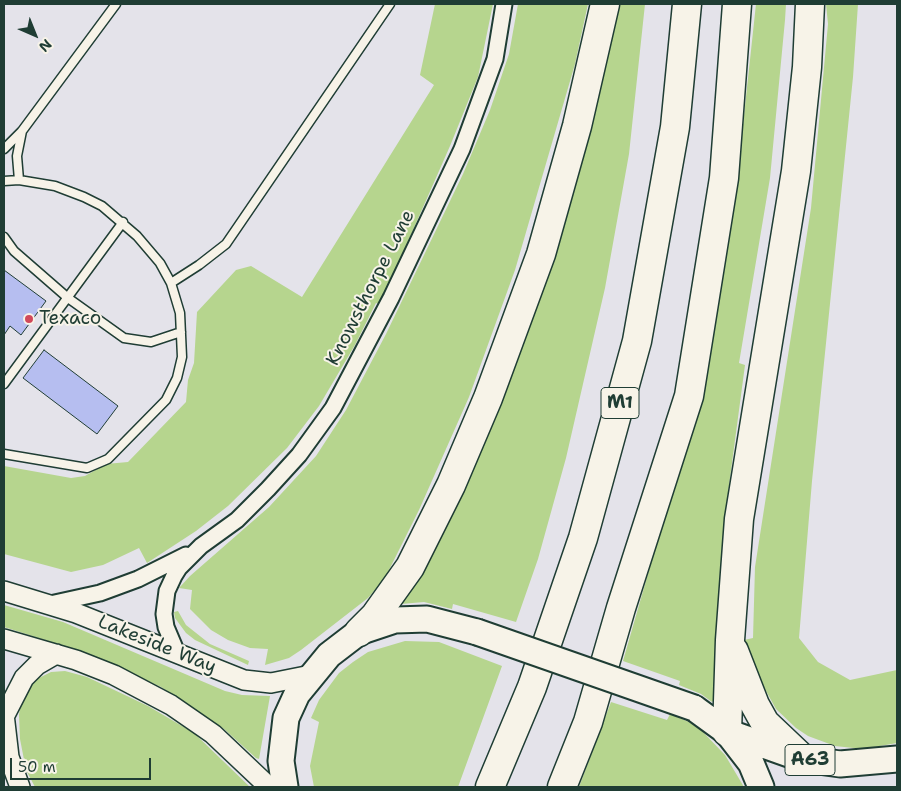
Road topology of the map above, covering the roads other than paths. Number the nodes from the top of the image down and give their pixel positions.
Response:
1 (116, 4) edge
2 (390, 4) edge
3 (504, 4) edge
4 (605, 4) edge
5 (687, 4) edge
6 (737, 4) edge
7 (810, 4) edge
8 (22, 131) junction
9 (4, 149) edge
10 (19, 180) junction
11 (4, 181) edge
12 (123, 222) junction
13 (4, 237) edge
14 (171, 283) junction
15 (68, 298) junction
16 (181, 332) junction
17 (4, 384) edge
18 (4, 454) edge
19 (201, 546) junction
20 (4, 591) edge
21 (50, 604) junction
22 (359, 632) junction
23 (4, 639) edge
24 (730, 640) junction
25 (177, 653) junction
26 (56, 654) junction
27 (311, 675) junction
28 (4, 716) edge
29 (727, 732) junction
30 (897, 759) edge
31 (803, 760) junction
32 (20, 787) edge
33 (269, 787) edge
34 (285, 787) edge
35 (490, 787) edge
36 (562, 787) edge
37 (761, 787) edge

1 - 8 lane
2 - 14 lane
3 - 19 street, Knowsthorpe Lane
4 - 22 highway
5 - 35 highway, M1
6 - 36 highway
7 - 24 highway
8 - 9 lane
8 - 10 lane
10 - 11 lane
10 - 12 lane
12 - 14 lane
12 - 15 lane
13 - 15 lane
14 - 16 lane
15 - 16 lane
15 - 17 lane
16 - 18 lane
19 - 21 street, Knowsthorpe Lane
19 - 25 street, Knowsthorpe Lane
20 - 21 street, Lakeside Way
21 - 25 street, Lakeside Way
22 - 27 highway
22 - 29 highway, bridge
23 - 26 street
24 - 29 highway
24 - 31 highway
25 - 27 street, Lakeside Way
26 - 28 street
26 - 33 street
27 - 34 highway
28 - 32 street
29 - 31 highway, A63
29 - 37 highway
30 - 31 highway, A63

